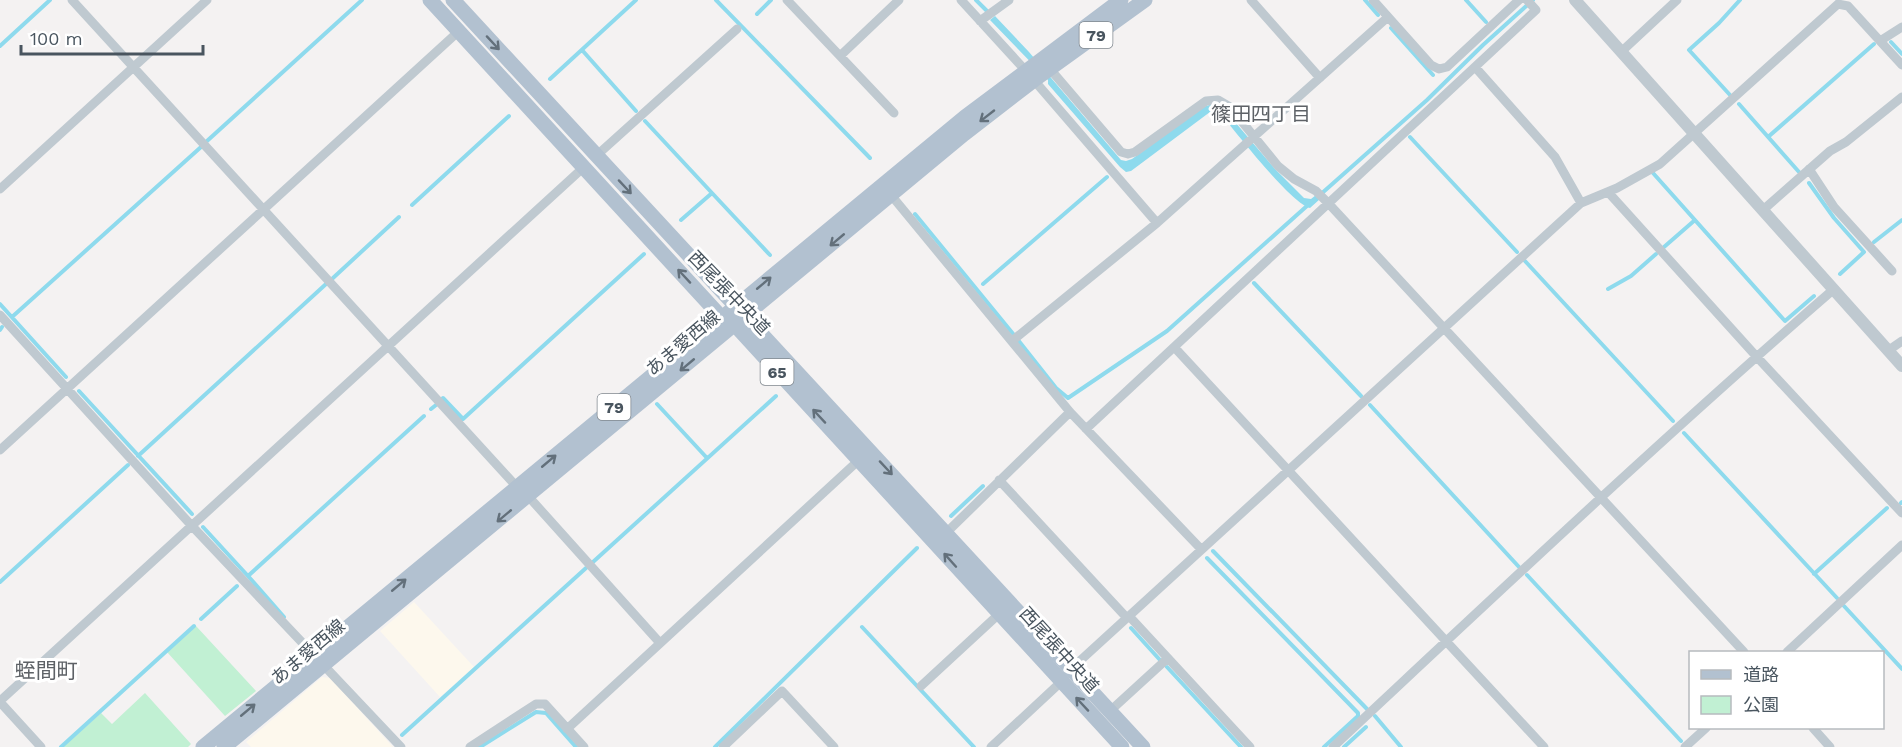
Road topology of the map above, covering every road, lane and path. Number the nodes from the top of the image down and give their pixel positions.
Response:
1 (72, 0) edge
2 (207, 0) edge
3 (430, 0) edge
4 (453, 0) edge
5 (787, 0) edge
6 (898, 0) edge
7 (961, 0) edge
8 (1009, 0) edge
9 (1121, 0) edge
10 (1144, 0) edge
11 (1251, 0) edge
12 (1373, 0) edge
13 (1518, 0) edge
14 (1575, 0) edge
15 (1677, 0) edge
16 (1530, 3) edge
17 (1388, 17) junction
18 (980, 21) junction
19 (1902, 27) edge
20 (737, 29) dead end
21 (459, 32) junction
22 (1880, 41) junction
23 (1621, 52) junction
24 (840, 56) junction
25 (1902, 65) edge
26 (1047, 66) junction
27 (134, 67) junction
28 (1475, 67) junction
29 (1030, 75) junction
30 (1320, 78) junction
31 (1902, 97) edge
32 (894, 113) dead end
33 (1695, 135) junction
34 (1250, 140) junction
35 (596, 156) junction
36 (584, 167) junction
37 (1809, 169) junction
38 (0, 189) edge
39 (1608, 192) junction
40 (891, 195) junction
41 (1327, 201) junction
42 (1581, 202) junction
43 (264, 210) junction
44 (1763, 210) junction
45 (1157, 223) junction
46 (1892, 271) dead end
47 (1834, 289) junction
48 (0, 315) edge
49 (735, 316) junction
50 (1444, 328) junction
51 (1012, 341) junction
52 (1902, 341) edge
53 (388, 346) junction
54 (1175, 348) junction
55 (1889, 350) junction
56 (1756, 356) junction
57 (1902, 366) edge
58 (67, 389) junction
59 (1070, 412) junction
60 (1086, 429) junction
61 (0, 450) edge
62 (859, 460) junction
63 (1288, 472) junction
64 (999, 480) junction
65 (522, 492) junction
66 (1601, 497) junction
67 (1902, 513) edge
68 (191, 525) junction
69 (946, 533) junction
70 (1902, 545) edge
71 (1202, 549) junction
72 (999, 614) junction
73 (1128, 617) junction
74 (1446, 642) junction
75 (660, 643) junction
76 (1743, 651) edge
77 (1788, 651) edge
78 (1168, 658) junction
79 (319, 660) junction
80 (1071, 669) junction
81 (1061, 682) junction
82 (921, 686) dead end
83 (0, 701) edge
84 (1110, 711) junction
85 (567, 729) junction
86 (1705, 729) edge
87 (1814, 729) edge
88 (828, 745) edge
89 (41, 747) edge
90 (203, 747) edge
91 (224, 747) edge
92 (401, 747) edge
93 (470, 747) edge
94 (584, 747) edge
95 (723, 747) edge
96 (991, 747) edge
97 (1122, 747) edge
98 (1143, 747) edge
99 (1250, 747) edge
100 (1333, 747) edge
101 (1544, 747) edge
102 (1685, 747) edge
103 (1830, 747) edge

1 - 27 street
2 - 27 street
3 - 21 main road, 西尾張中央道 / 65
4 -> 35 main road, 西尾張中央道 / 65
5 - 24 street
6 - 24 street
7 - 18 street
8 - 18 street
9 - 26 main road, あま愛西線 / 79
10 - 26 main road, あま愛西線 / 79
11 - 30 street
12 - 17 street
13 - 17 street
14 - 23 street
15 - 23 street
16 - 28 street
17 - 30 street
18 - 29 street
19 - 22 street
20 - 35 street
21 - 36 main road, 西尾張中央道 / 65
21 - 43 street
22 - 25 street
22 - 33 street
23 - 33 street
24 - 32 street
26 - 29 main road, あま愛西線 / 79
26 - 34 street
27 - 38 street
27 - 43 street
28 - 41 street
28 - 42 street
29 -> 40 main road, あま愛西線 / 79
29 - 45 street
49 -> 29 main road, あま愛西線 / 79
30 - 34 street
31 - 37 street
33 - 39 street
33 - 44 street
34 - 41 street
34 - 45 street
35 -> 49 main road, 西尾張中央道 / 65
49 -> 36 main road, 西尾張中央道 / 65
36 - 53 street
37 - 44 street
37 - 46 street
39 - 42 street
39 - 56 street
40 -> 49 main road, あま愛西線 / 79
40 - 51 street
41 - 50 street
41 - 54 street
42 - 50 street
43 - 53 street
43 - 58 street
44 - 47 street
45 - 51 street
47 - 55 street
47 - 56 street
48 - 58 street
62 -> 49 main road, 西尾張中央道 / 65
49 - 65 main road, あま愛西線 / 79
49 -> 69 main road, 西尾張中央道 / 65
50 - 63 street
50 - 66 street
51 - 59 street
52 - 55 street
53 - 65 street
53 - 68 street
54 - 60 street
54 - 63 street
55 - 57 street
56 - 66 street
56 - 67 street
58 - 61 street
58 - 68 street
59 - 60 street
59 - 64 street
60 - 71 street
72 -> 62 main road, 西尾張中央道 / 65
62 - 75 street
63 - 71 street
63 - 74 street
64 - 69 street
64 - 73 street
65 - 75 street
65 - 79 main road, あま愛西線 / 79
66 - 74 street
66 - 76 street
68 - 79 street
68 - 83 street
69 - 80 main road, 西尾張中央道 / 65
70 - 77 street
71 - 73 street
72 - 81 main road, 西尾張中央道 / 65
72 - 82 street
73 - 78 street
73 - 80 street
74 - 100 street
74 - 101 street
75 - 85 street
78 - 84 street
78 - 99 street
90 -> 79 main road, あま愛西線 / 79
79 - 91 main road, あま愛西線 / 79
79 - 92 street
80 - 81 street
80 - 84 main road, 西尾張中央道 / 65
81 - 96 street
97 -> 81 main road, 西尾張中央道 / 65
83 - 89 street
84 - 98 main road, 西尾張中央道 / 65
85 - 93 street
85 - 94 street
86 - 102 street
87 - 103 street
88 - 95 street

